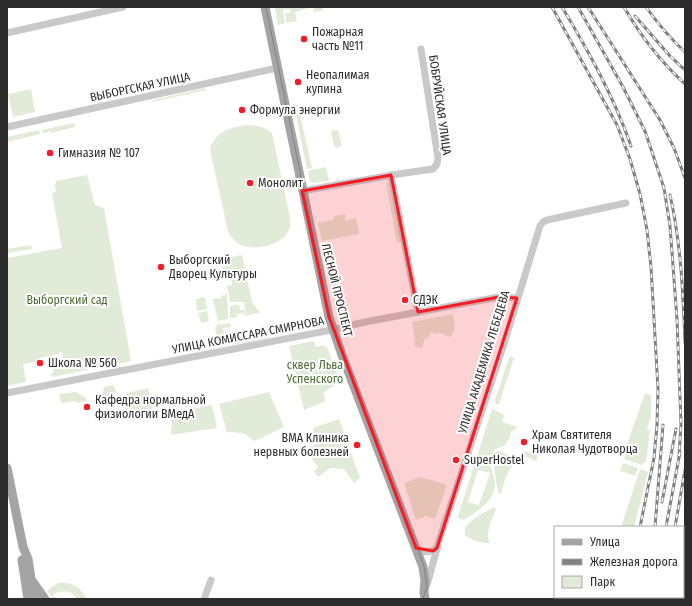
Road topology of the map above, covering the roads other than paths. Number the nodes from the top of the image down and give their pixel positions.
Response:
1 (123, 7) edge
2 (265, 7) edge
3 (7, 33) edge
4 (421, 49) dead end
5 (277, 68) junction
6 (7, 127) edge
7 (391, 175) junction
8 (302, 192) junction
9 (626, 203) dead end
10 (517, 298) junction
11 (418, 312) junction
12 (332, 330) junction
13 (7, 393) edge
14 (7, 468) edge
15 (23, 547) junction
16 (416, 548) junction
17 (437, 548) junction
18 (31, 580) junction
19 (211, 580) dead end
20 (422, 597) edge
21 (28, 599) edge
22 (34, 599) edge
23 (45, 599) edge
24 (204, 599) edge

1 - 3 street
2 - 5 main road, ЛЕСНОЙ ПРОСПЕКТ
4 - 7 street, БОБРУЙСКАЯ УЛИЦА
5 - 6 street, ВЫБОРГСКАЯ УЛИЦА
5 - 8 main road, ЛЕСНОЙ ПРОСПЕКТ
7 - 8 street, БОБРУЙСКАЯ УЛИЦА
7 - 11 street
8 - 12 main road, ЛЕСНОЙ ПРОСПЕКТ
9 - 10 street, УЛИЦА АКАДЕМИКА ЛЕБЕДЕВА
10 - 11 street, УЛИЦА КОМИССАРА СМИРНОВА
10 - 17 street, УЛИЦА АКАДЕМИКА ЛЕБЕДЕВА
11 - 12 street, УЛИЦА КОМИССАРА СМИРНОВА
12 - 13 street, УЛИЦА КОМИССАРА СМИРНОВА
12 - 16 main road, ЛЕСНОЙ ПРОСПЕКТ
14 - 15 main road
15 - 18 main road
15 - 21 main road
16 - 17 street
16 - 20 main road, ЛЕСНОЙ ПРОСПЕКТ
17 - 20 street, УЛИЦА АКАДЕМИКА ЛЕБЕДЕВА
18 - 22 main road
18 - 23 main road
19 - 24 street

